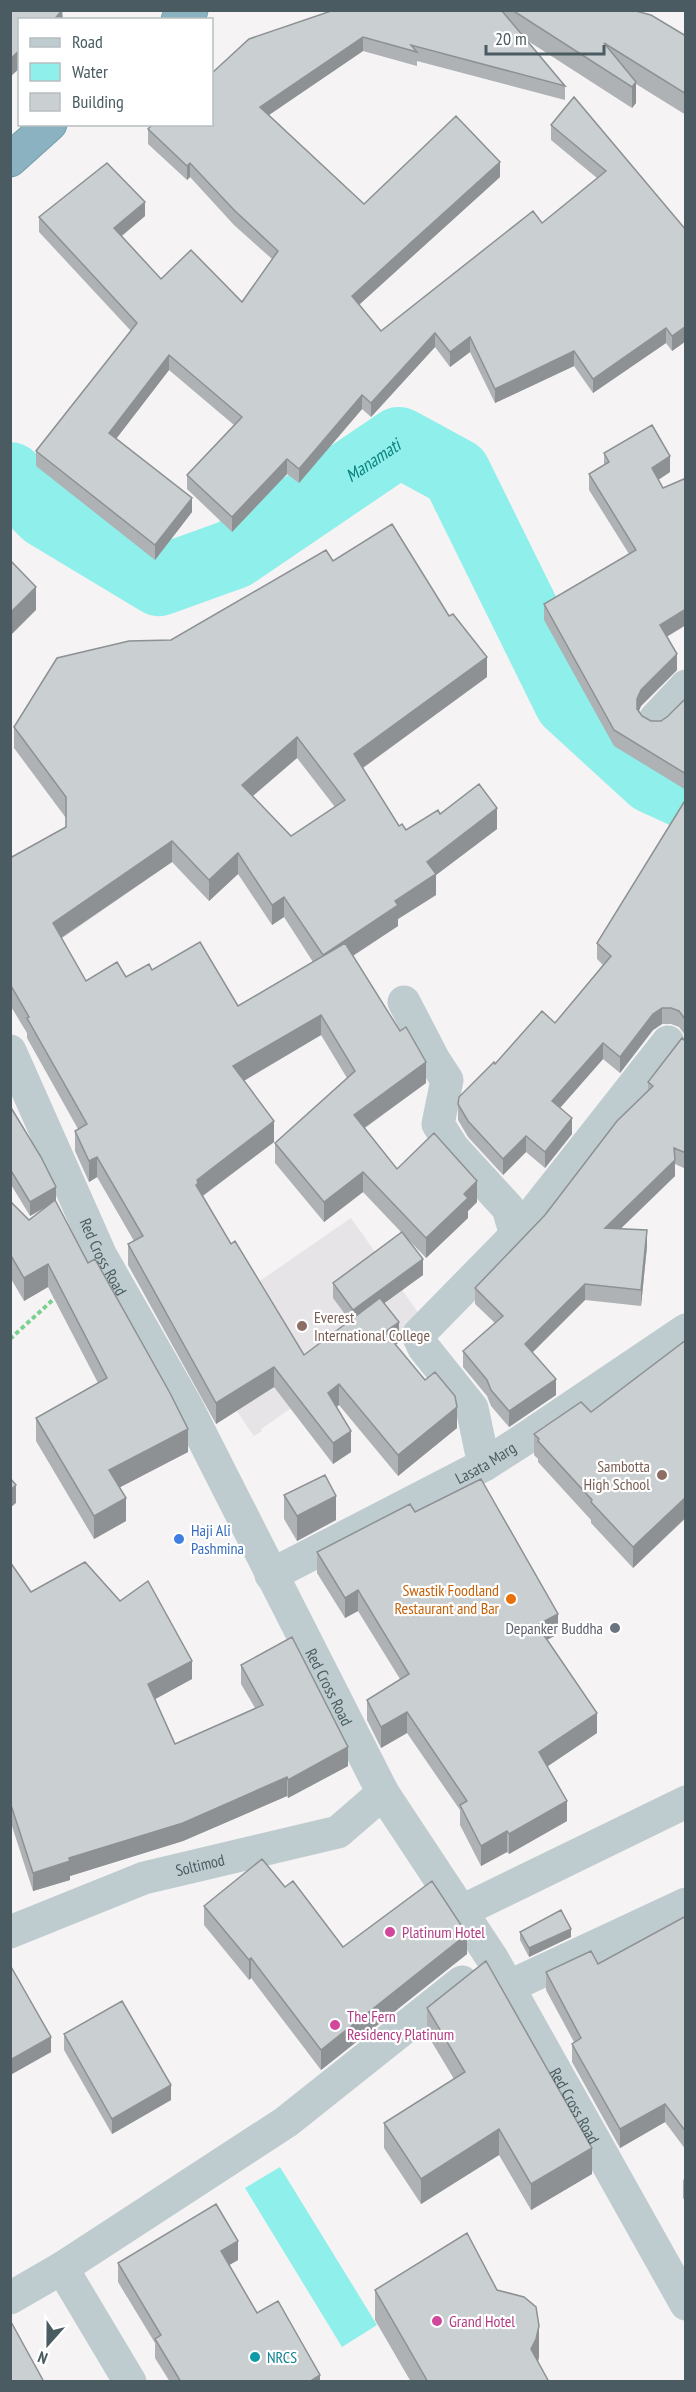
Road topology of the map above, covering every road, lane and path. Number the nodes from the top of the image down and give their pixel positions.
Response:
1 (48, 126) edge
2 (10, 160) edge
3 (686, 686) edge
4 (655, 719) edge
5 (404, 1002) dead end
6 (668, 1042) dead end
7 (12, 1058) edge
8 (516, 1235) junction
9 (60, 1294) edge
10 (686, 1330) edge
11 (10, 1339) edge
12 (484, 1464) junction
13 (271, 1575) junction
14 (383, 1793) junction
15 (686, 1802) edge
16 (686, 1904) edge
17 (460, 1912) junction
18 (10, 1932) edge
19 (492, 1958) junction
20 (508, 1987) junction
21 (62, 2268) junction
22 (10, 2298) edge
23 (686, 2304) edge
24 (130, 2382) edge

1 - 2 highway
3 - 4 street
5 - 8 street
6 - 8 street
7 - 13 street, Red Cross Road
8 - 12 street
9 - 11 path
10 - 12 street, Lasata Marg
12 - 13 street, Lasata Marg
13 - 14 street, Red Cross Road
14 - 17 street, Red Cross Road
14 - 18 street, Soltimod
15 - 17 street
16 - 20 street
17 - 19 street, Red Cross Road
19 - 20 street, Red Cross Road
19 - 21 street
20 - 23 street, Red Cross Road
21 - 22 street
21 - 24 street

